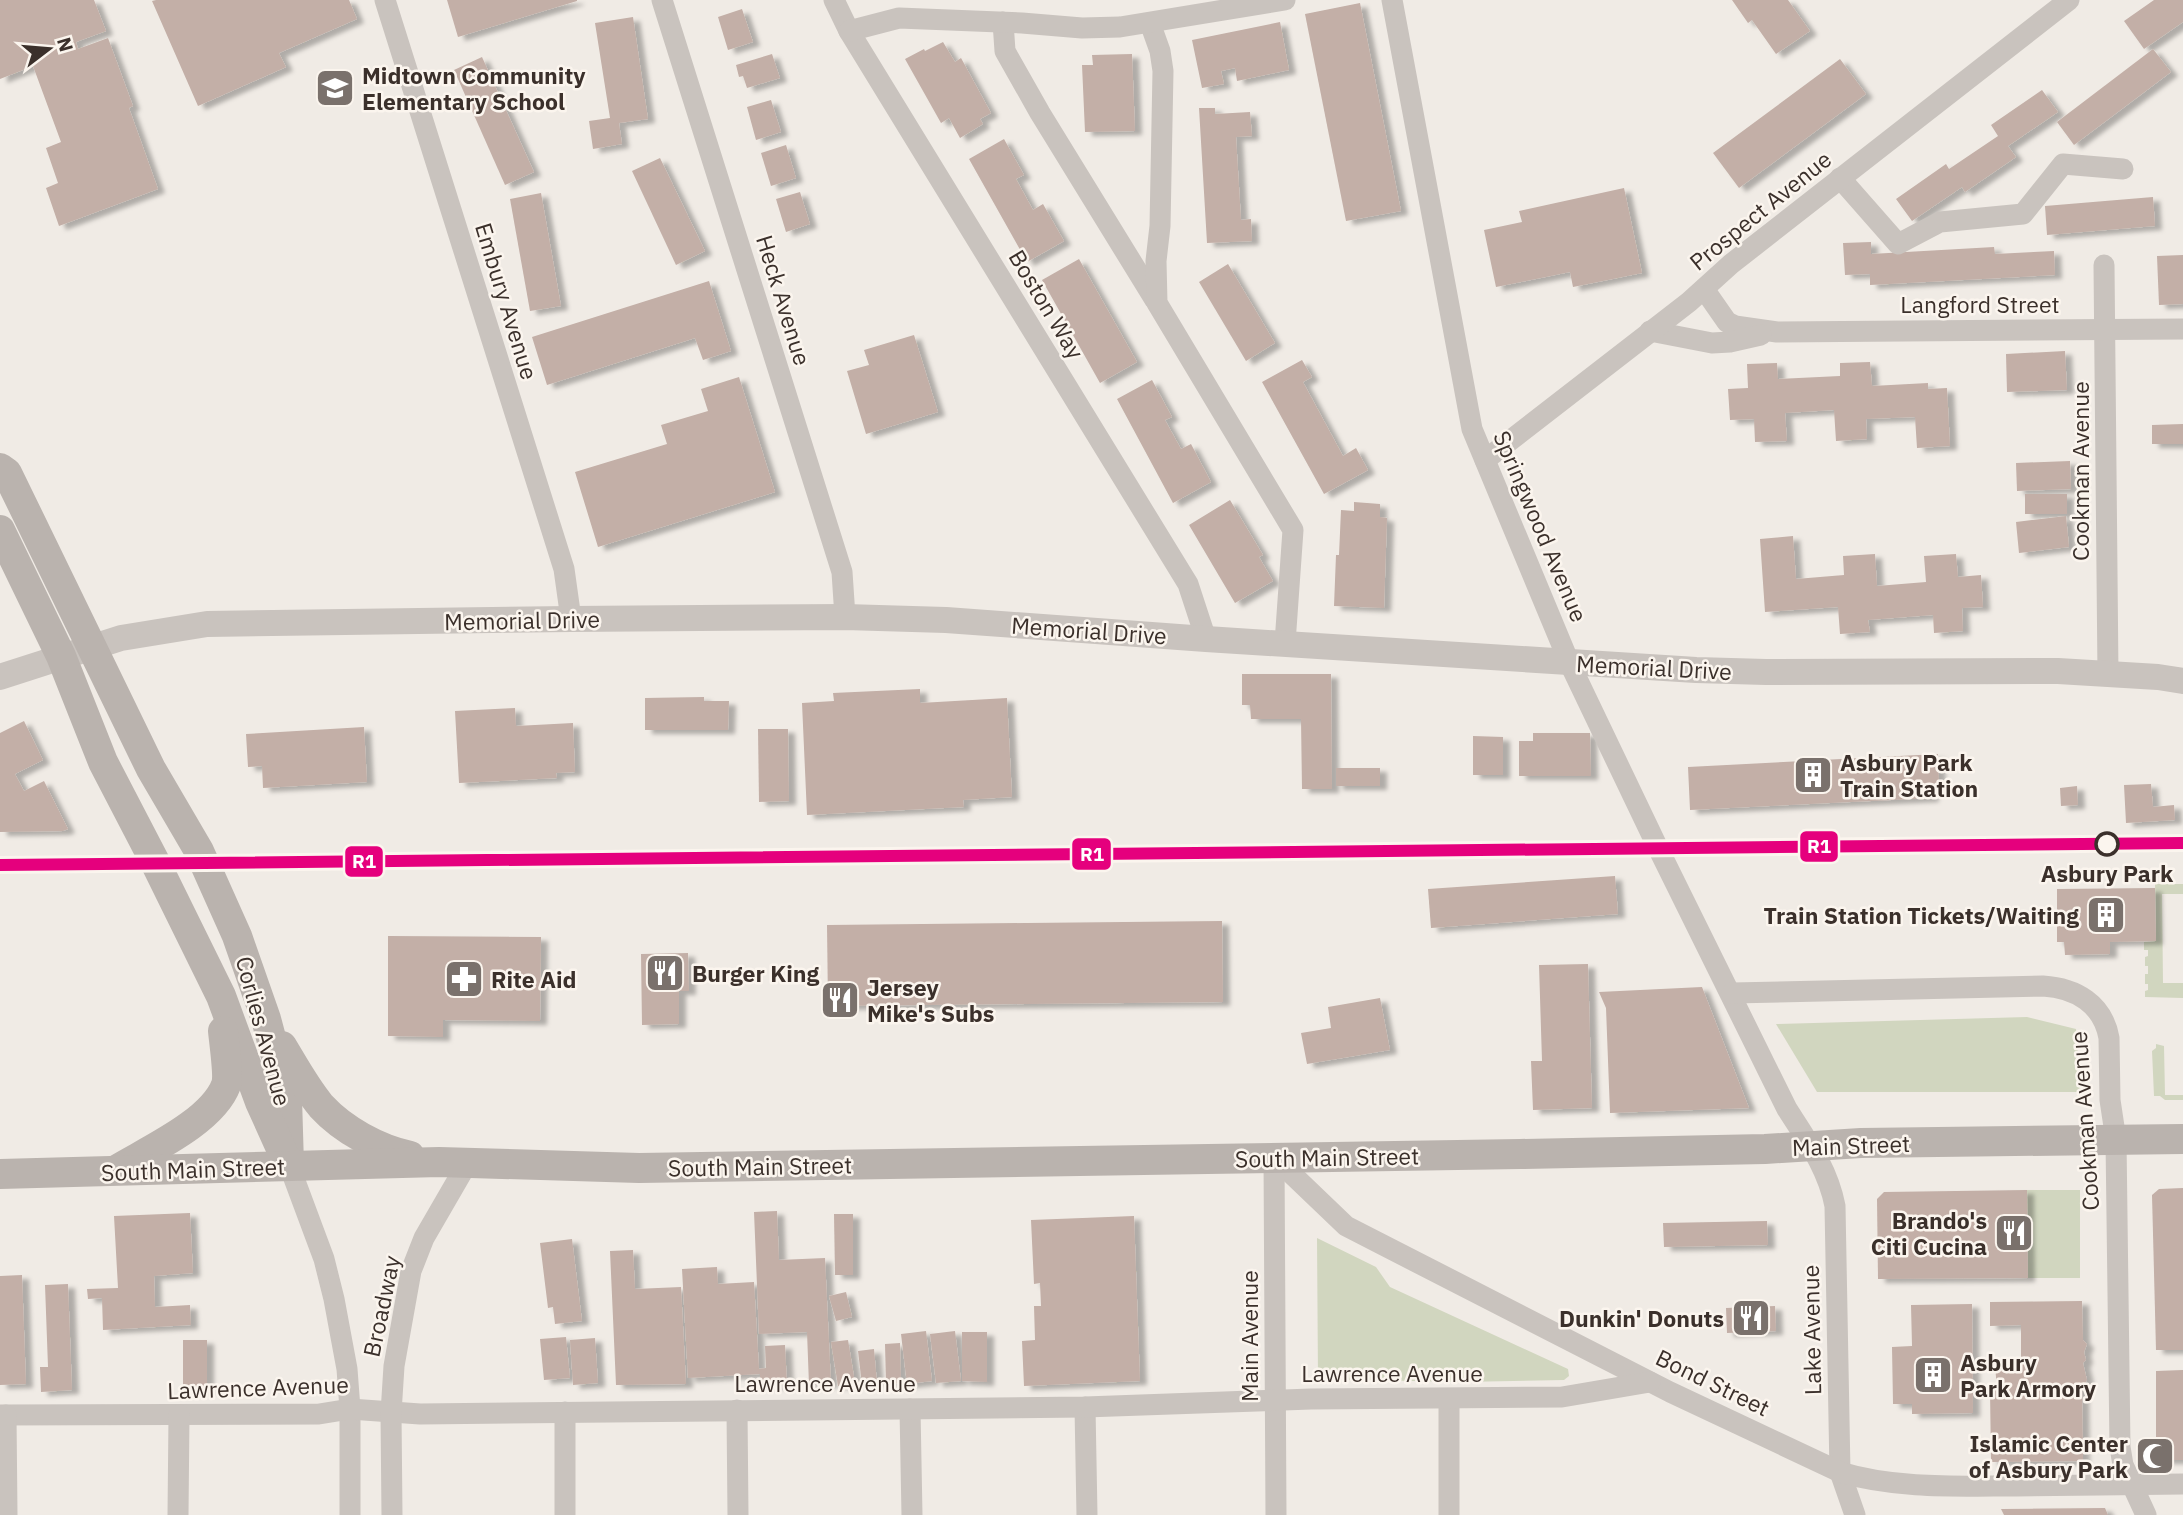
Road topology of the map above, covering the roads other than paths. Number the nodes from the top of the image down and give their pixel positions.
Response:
1 (385, 0) edge
2 (662, 0) edge
3 (834, 0) edge
4 (1285, 0) edge
5 (1392, 0) edge
6 (2069, 0) edge
7 (1193, 7) edge
8 (1003, 22) junction
9 (1150, 23) junction
10 (849, 32) junction
11 (2123, 169) dead end
12 (1840, 178) junction
13 (2104, 265) dead end
14 (1704, 289) junction
15 (1157, 303) junction
16 (2183, 329) edge
17 (2105, 330) junction
18 (1650, 331) junction
19 (1777, 332) junction
20 (1485, 460) junction
21 (0, 468) edge
22 (0, 530) edge
23 (845, 617) junction
24 (571, 619) junction
25 (1206, 639) junction
26 (1285, 643) junction
27 (94, 648) junction
28 (61, 656) junction
29 (1569, 662) junction
30 (2108, 676) junction
31 (0, 677) edge
32 (2183, 681) edge
33 (1732, 993) junction
34 (221, 996) junction
35 (266, 1019) junction
36 (2183, 1139) edge
37 (2116, 1140) junction
38 (1811, 1146) junction
39 (1520, 1154) joint
40 (1274, 1157) junction
41 (454, 1162) junction
42 (289, 1165) junction
43 (112, 1172) junction
44 (0, 1174) edge
45 (1650, 1382) junction
46 (1449, 1399) junction
47 (1276, 1401) junction
48 (1085, 1407) junction
49 (350, 1409) junction
50 (911, 1409) junction
51 (737, 1410) junction
52 (565, 1412) junction
53 (391, 1413) junction
54 (3, 1415) edge
55 (179, 1415) junction
56 (1840, 1472) junction
57 (2183, 1485) edge
58 (2133, 1486) junction
59 (7, 1515) edge
60 (178, 1515) edge
61 (350, 1515) edge
62 (391, 1515) edge
63 (565, 1515) edge
64 (738, 1515) edge
65 (912, 1515) edge
66 (1087, 1515) edge
67 (1276, 1515) edge
68 (1449, 1515) edge
69 (1855, 1515) edge
70 (2146, 1515) edge

1 - 24 street, Embury Avenue
2 - 23 street, Heck Avenue
3 - 10 street, Boston Way
4 - 7 street
5 - 20 street, Springwood Avenue
6 - 12 street, Prospect Avenue
7 - 9 street
8 - 9 street
8 - 10 street
8 - 15 street
9 - 15 street
10 - 25 street, Boston Way
11 - 12 street
12 - 14 street, Prospect Avenue
13 - 17 street, Cookman Avenue
14 - 18 street, Prospect Avenue
14 - 19 street, Langford Street
15 - 26 street
16 - 17 street, Langford Street
17 - 19 street, Langford Street
17 - 30 street, Cookman Avenue
18 - 19 street, Langford Street
18 - 20 street, Prospect Avenue
20 - 29 street, Springwood Avenue
21 - 27 main road, Corlies Avenue
22 - 28 main road, Corlies Avenue
23 - 24 street, Memorial Drive
23 - 25 street, Memorial Drive
24 - 27 street, Memorial Drive
25 - 26 street, Memorial Drive
26 - 29 street, Memorial Drive
27 - 28 street, Memorial Drive
27 - 35 main road, Corlies Avenue
28 - 31 street, Memorial Drive
28 - 34 main road, Corlies Avenue
29 - 30 street, Memorial Drive
29 - 33 street, Springwood Avenue
30 - 32 street, Memorial Drive
33 - 37 street, Cookman Avenue
33 - 38 street, Springwood Avenue
34 - 42 main road, Corlies Avenue
34 - 43 main road
35 - 41 main road
35 - 42 main road, Corlies Avenue
36 - 37 main road, Main Street
37 - 38 main road, Main Street
37 - 58 street, Cookman Avenue
38 - 39 main road, Main Street
38 - 56 street, Lake Avenue
39 - 40 main road, South Main Street
40 - 41 main road, South Main Street
40 - 45 street, Bond Street
40 - 47 street, Main Avenue
41 - 42 main road, South Main Street
41 - 53 street, Broadway
42 - 43 main road, South Main Street
42 - 49 street, Broadway
43 - 44 main road, South Main Street
45 - 46 street, Lawrence Avenue
45 - 56 street, Bond Street
46 - 47 street, Lawrence Avenue
46 - 68 street
47 - 48 street, Lawrence Avenue
47 - 67 street, Main Avenue
48 - 50 street, Lawrence Avenue
48 - 66 street
49 - 53 street, Lawrence Avenue
49 - 55 street, Lawrence Avenue
49 - 61 street, Broadway
50 - 51 street, Lawrence Avenue
50 - 65 street
51 - 52 street, Lawrence Avenue
51 - 64 street
52 - 53 street, Lawrence Avenue
52 - 63 street
53 - 62 street, Broadway
54 - 55 street, Lawrence Avenue
54 - 59 street
55 - 60 street
56 - 58 street, Bond Street
56 - 69 street, Lake Avenue
57 - 58 street, Bond Street
58 - 70 street, Cookman Avenue

